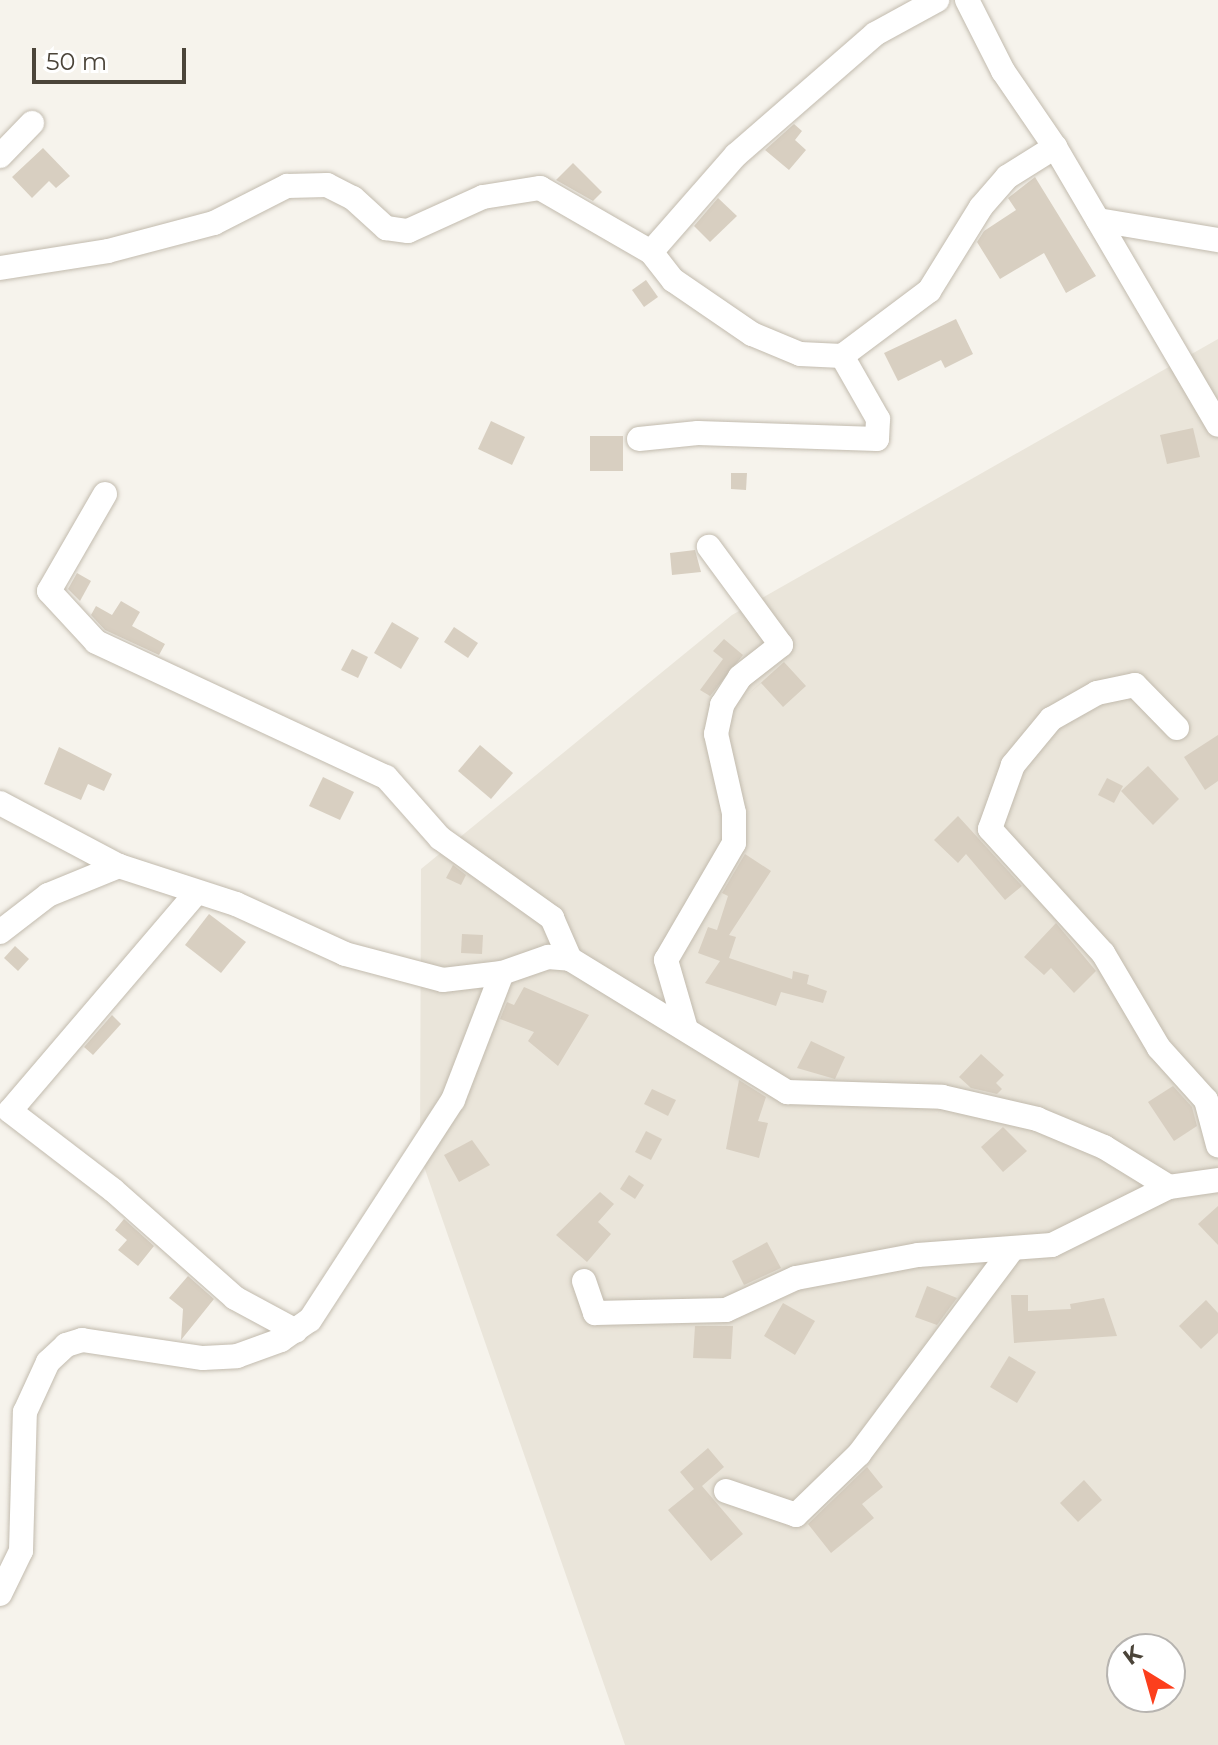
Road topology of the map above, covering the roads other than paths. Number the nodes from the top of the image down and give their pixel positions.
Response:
1 (937, 0) edge
2 (967, 0) edge
3 (32, 123) dead end
4 (1055, 147) junction
5 (0, 156) edge
6 (1098, 220) junction
7 (1218, 240) edge
8 (651, 252) junction
9 (0, 268) edge
10 (842, 356) junction
11 (1218, 425) edge
12 (639, 439) dead end
13 (105, 494) dead end
14 (709, 547) dead end
15 (1177, 728) dead end
16 (0, 803) edge
17 (119, 866) junction
18 (197, 892) junction
19 (0, 932) edge
20 (570, 959) junction
21 (502, 973) junction
22 (686, 1029) junction
23 (1218, 1145) edge
24 (1218, 1180) edge
25 (1169, 1187) junction
26 (1011, 1251) junction
27 (584, 1281) dead end
28 (296, 1331) junction
29 (726, 1491) dead end
30 (0, 1594) edge

1 - 8 street
2 - 4 street
3 - 5 street
4 - 6 street
4 - 10 street
6 - 7 street
6 - 11 street
8 - 9 street
8 - 10 street
10 - 12 street
13 - 20 street
14 - 22 street
15 - 23 street
16 - 17 street
17 - 18 street
17 - 19 street
18 - 21 street
18 - 28 street
20 - 21 street
20 - 22 street
21 - 28 street
22 - 25 street
24 - 25 street
25 - 26 street
26 - 27 street
26 - 29 street
28 - 30 street

